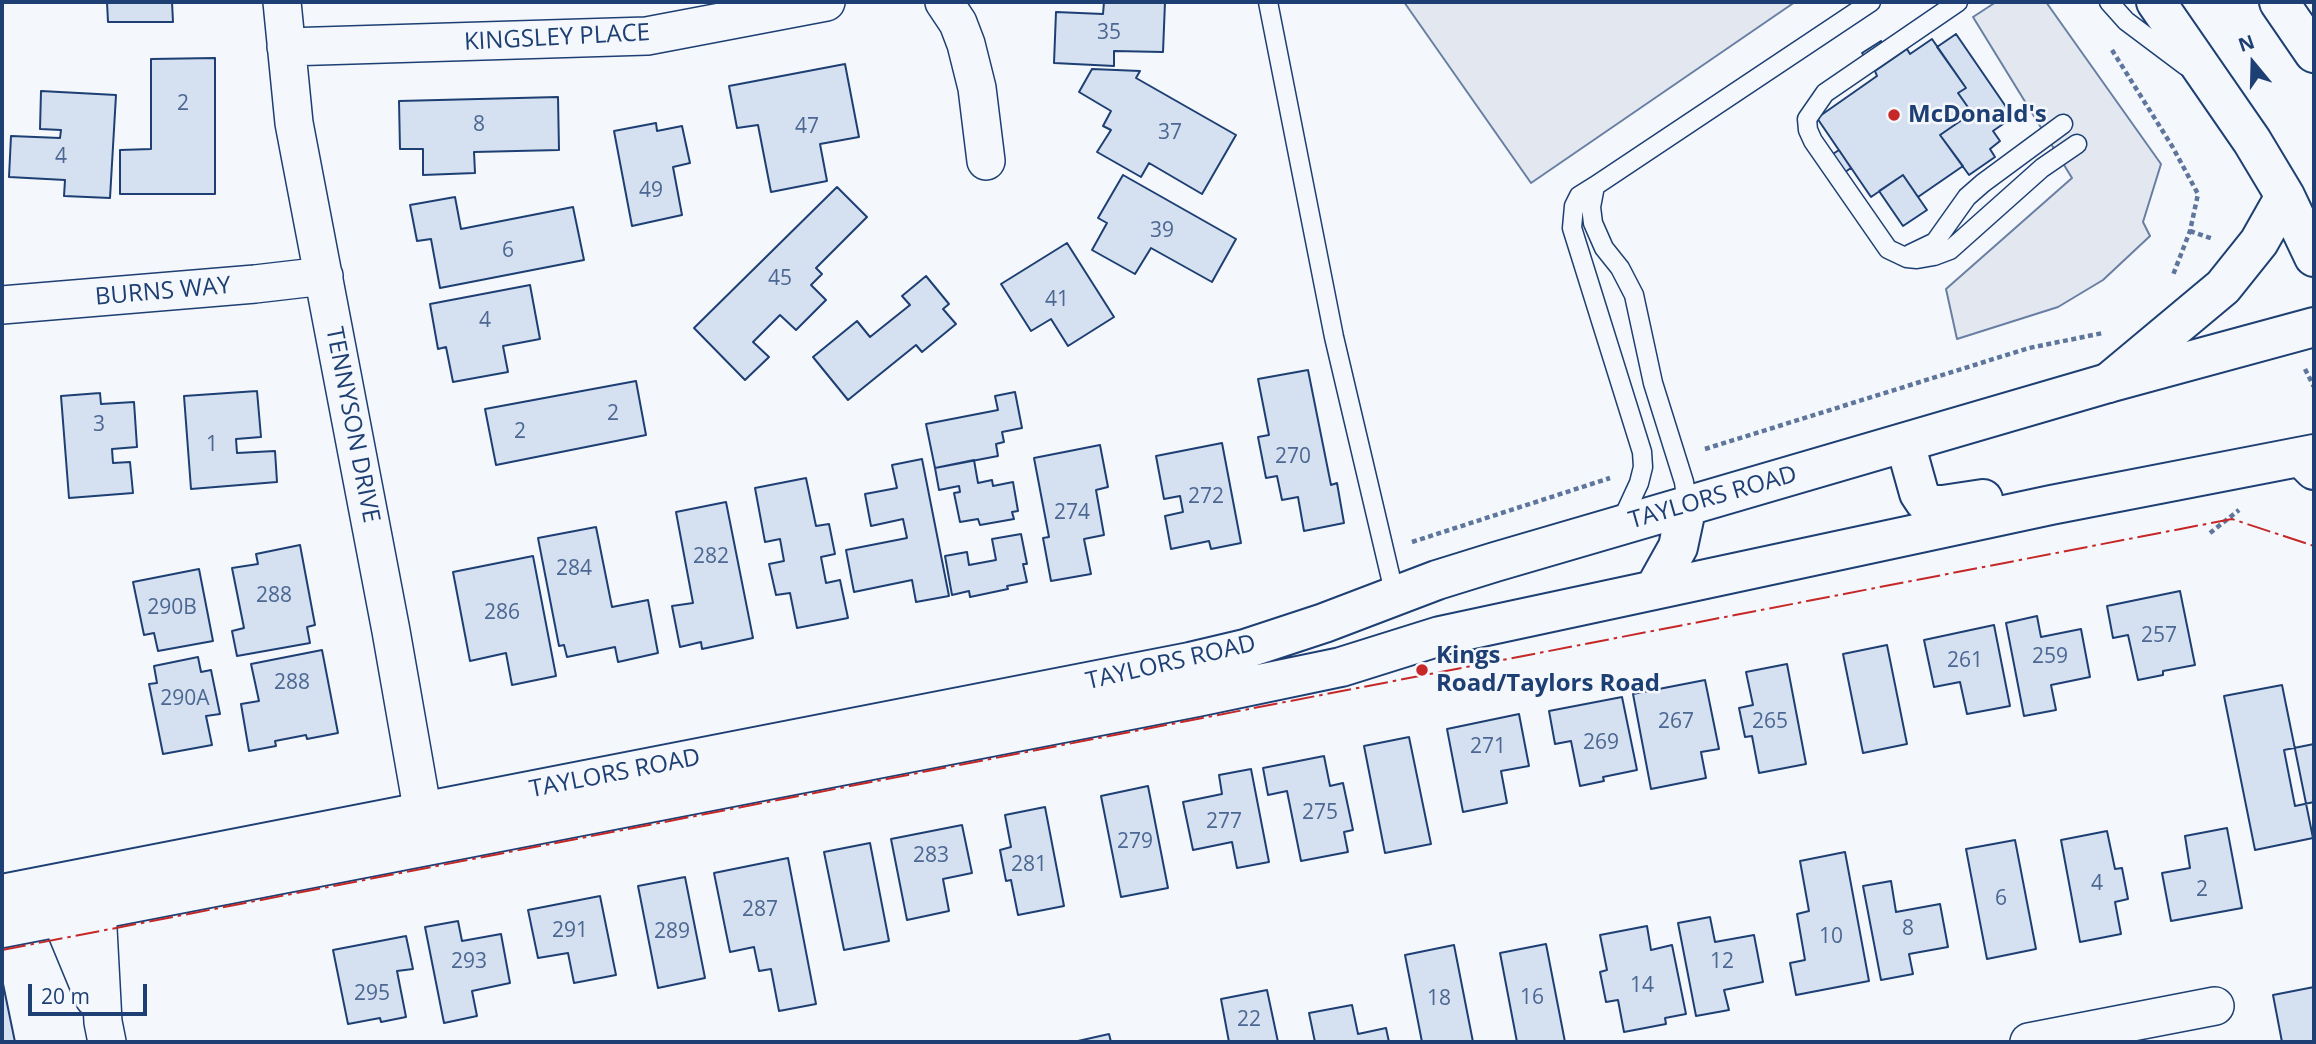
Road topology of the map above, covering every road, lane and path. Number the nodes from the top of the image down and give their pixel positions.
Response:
1 (282, 2) edge
2 (826, 2) edge
3 (944, 2) edge
4 (1268, 2) edge
5 (1871, 2) edge
6 (1958, 2) edge
7 (2109, 2) edge
8 (2155, 2) edge
9 (2279, 2) edge
10 (2109, 46) dead end
11 (286, 47) junction
12 (2314, 53) edge
13 (2212, 84) junction
14 (2063, 124) dead end
15 (2077, 144) dead end
16 (986, 161) dead end
17 (1594, 186) junction
18 (2284, 195) junction
19 (1896, 254) junction
20 (2314, 257) edge
21 (324, 276) junction
22 (2168, 287) dead end
23 (2, 305) edge
24 (2314, 327) edge
25 (2105, 333) dead end
26 (2108, 383) junction
27 (1905, 443) junction
28 (1677, 458) junction
29 (2310, 461) edge
30 (1643, 467) junction
31 (2200, 477) junction
32 (1687, 505) junction
33 (1620, 525) junction
34 (1384, 551) junction
35 (1654, 590) junction
36 (1395, 596) junction
37 (1440, 636) junction
38 (426, 829) junction
39 (2, 894) edge
40 (75, 897) junction
41 (2, 928) edge
42 (2216, 1006) dead end
43 (105, 1032) edge
44 (2029, 1042) edge

1 - 11 street, TENNYSON DRIVE
2 - 11 street, KINGSLEY PLACE
3 - 16 street
4 - 34 lane
5 - 17 lane
6 - 19 lane
7 - 13 lane
8 - 13 main road
9 - 12 main road
10 - 22 path
11 - 21 street, TENNYSON DRIVE
13 - 18 main road
14 - 19 lane
15 - 19 lane
17 - 28 lane
17 - 30 lane
18 - 20 main road
18 - 26 main road
21 - 23 street, BURNS WAY
21 - 38 street, TENNYSON DRIVE
24 - 26 main road, TAYLORS ROAD
25 - 28 path
26 - 27 main road, TAYLORS ROAD
27 - 31 main road
27 - 32 main road, TAYLORS ROAD
28 - 32 lane
29 - 31 main road, TAYLORS ROAD
30 - 33 lane
30 - 34 path
31 - 35 main road, TAYLORS ROAD
32 - 33 main road, TAYLORS ROAD
32 - 35 main road
33 - 36 main road, TAYLORS ROAD
34 - 36 lane
35 - 37 main road, TAYLORS ROAD
36 - 37 main road
36 - 38 main road, TAYLORS ROAD
37 - 38 main road, TAYLORS ROAD
38 - 40 main road, TAYLORS ROAD
39 - 40 main road, TAYLORS ROAD
40 - 41 main road, TAYLORS ROAD
40 - 43 street
42 - 44 street

